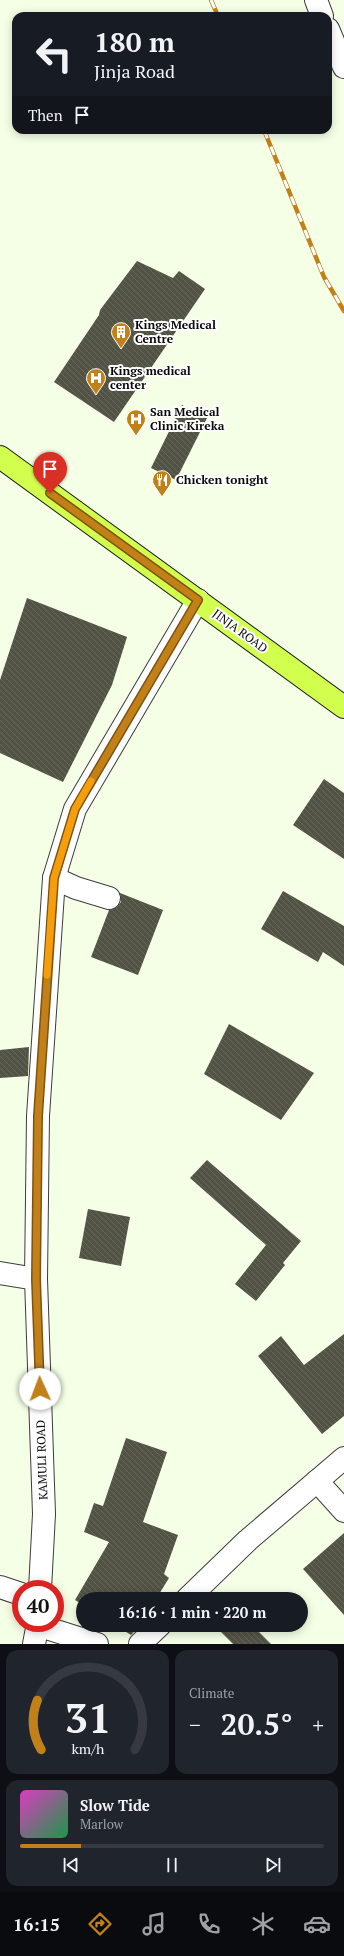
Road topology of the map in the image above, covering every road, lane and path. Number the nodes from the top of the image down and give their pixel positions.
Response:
1 (316, 0) edge
2 (320, 12) edge
3 (332, 38) edge
4 (344, 67) edge
5 (0, 457) edge
6 (198, 600) junction
7 (344, 707) edge
8 (54, 878) junction
9 (109, 898) dead end
10 (0, 1273) edge
11 (36, 1279) junction
12 (344, 1458) edge
13 (317, 1481) junction
14 (344, 1511) edge
15 (40, 1580) edge
16 (0, 1587) edge
17 (12, 1591) edge
18 (194, 1592) edge
19 (41, 1632) edge
20 (153, 1632) edge
21 (97, 1644) edge
22 (140, 1644) edge

1 - 2 street
3 - 4 street
5 - 6 highway, JINJA ROAD
6 - 7 highway, JINJA ROAD
6 - 8 street, KAMULI ROAD
8 - 9 street
8 - 11 street, KAMULI ROAD
10 - 11 street
11 - 15 street, KAMULI ROAD
12 - 13 street
13 - 14 street
13 - 18 street
16 - 17 street
19 - 21 street
20 - 22 street

